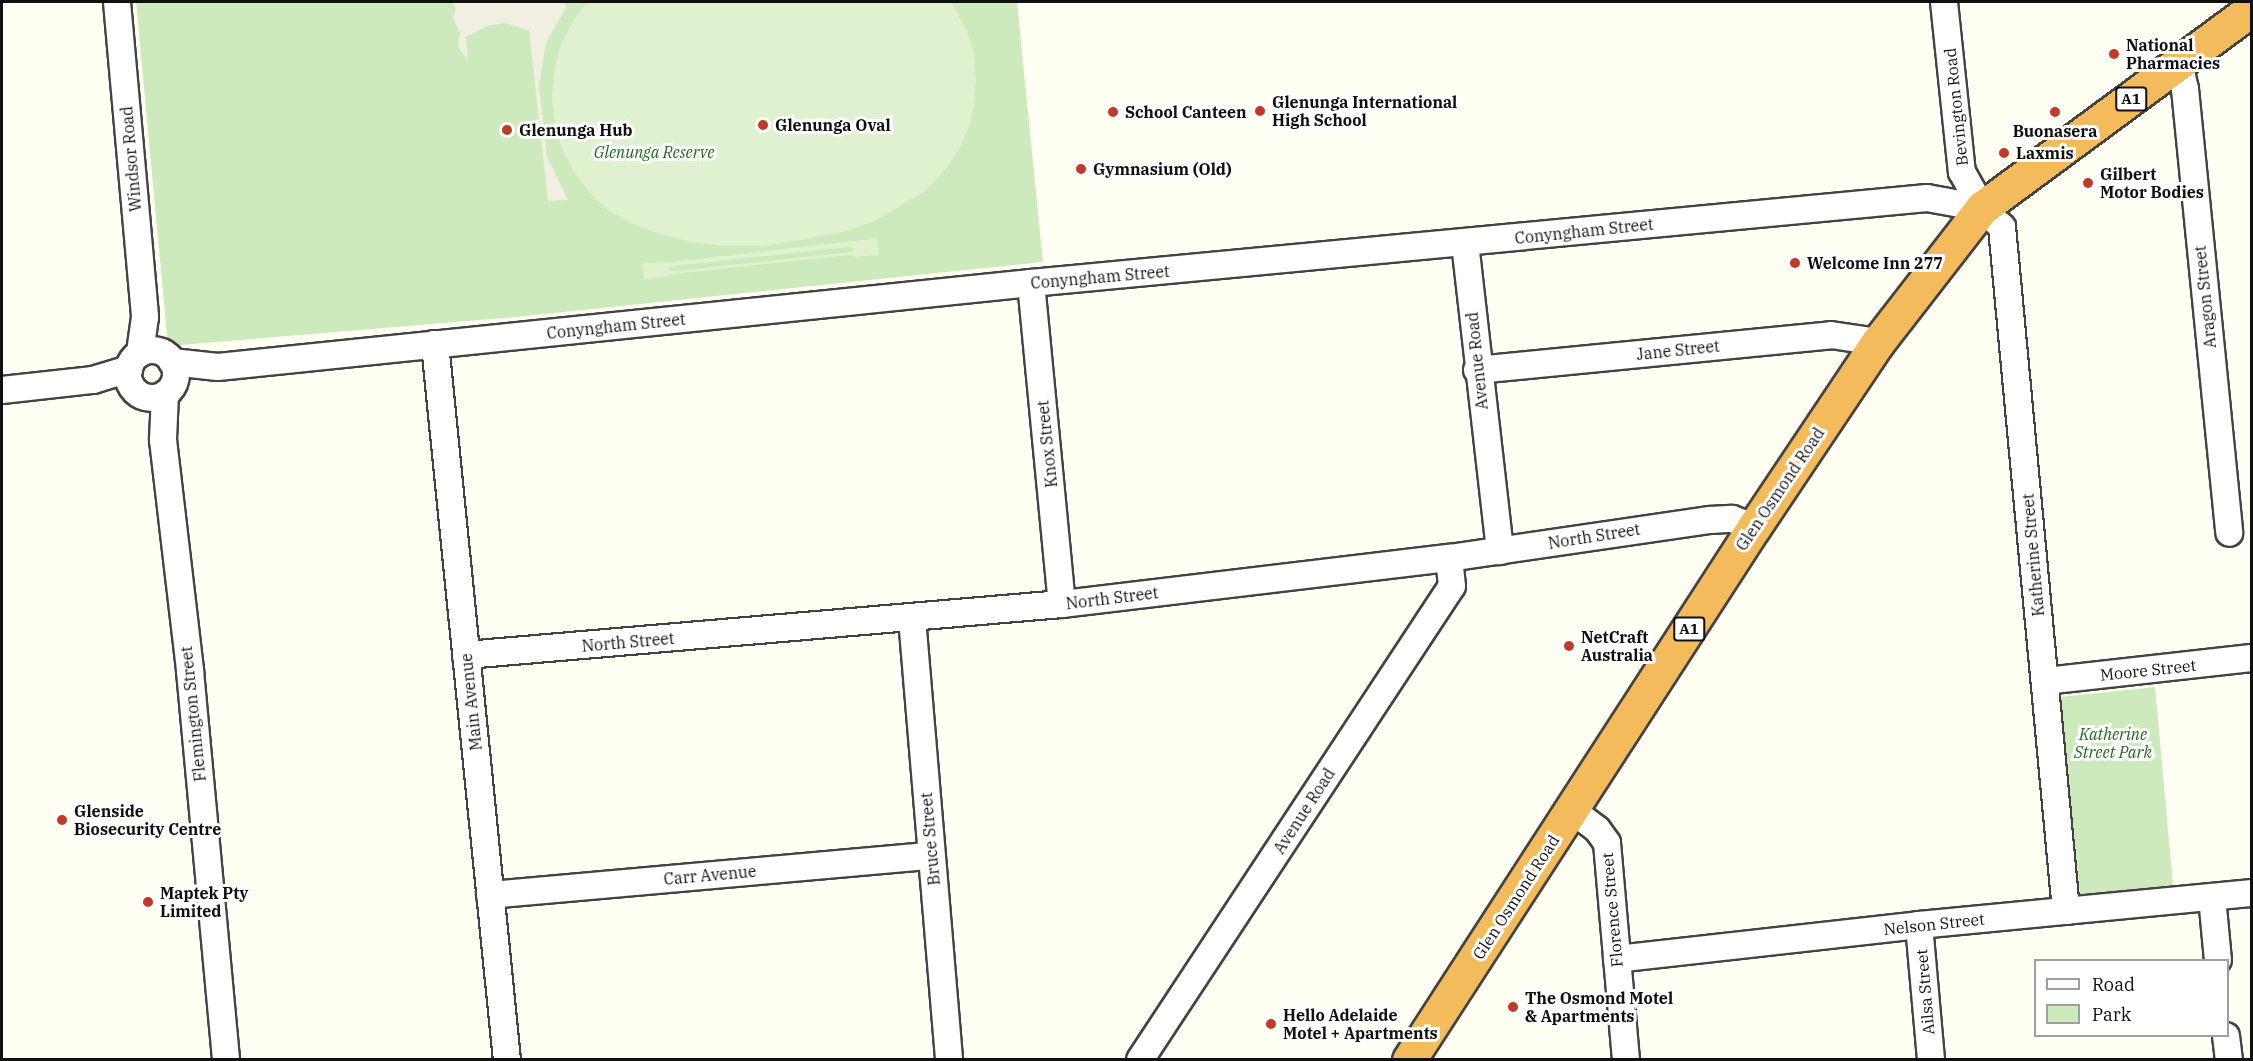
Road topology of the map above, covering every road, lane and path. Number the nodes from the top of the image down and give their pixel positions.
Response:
1 (117, 2) edge
2 (1944, 2) edge
3 (2252, 9) edge
4 (2179, 63) junction
5 (1982, 208) junction
6 (1465, 243) junction
7 (1031, 283) junction
8 (1878, 342) junction
9 (435, 344) junction
10 (1478, 370) junction
11 (152, 374) junction
12 (2, 390) edge
13 (1754, 527) junction
14 (2229, 533) dead end
15 (1500, 551) junction
16 (1449, 558) junction
17 (1062, 604) junction
18 (912, 618) junction
19 (466, 655) junction
20 (2252, 658) edge
21 (2046, 681) junction
22 (1572, 811) junction
23 (931, 856) junction
24 (2252, 893) edge
25 (490, 895) junction
26 (2212, 897) junction
27 (2066, 911) junction
28 (1919, 925) junction
29 (1617, 959) junction
30 (2218, 959) edge
31 (2226, 1037) edge
32 (226, 1059) edge
33 (507, 1059) edge
34 (949, 1059) edge
35 (1140, 1059) edge
36 (1409, 1059) edge
37 (1626, 1059) edge
38 (1931, 1059) edge
39 (2229, 1059) edge

1 - 11 street, Windsor Road
2 - 5 street, Bevington Road
3 - 4 highway, Glen Osmond Road / A1
4 - 5 highway, Glen Osmond Road / A1
4 - 14 street, Aragon Street
5 - 6 street, Conyngham Street
5 - 8 highway, Glen Osmond Road / A1
5 - 21 street, Katherine Street
6 - 7 street, Conyngham Street
6 - 10 street, Avenue Road
7 - 9 street, Conyngham Street
7 - 17 street, Knox Street
8 - 10 street, Jane Street
8 - 13 highway, Glen Osmond Road / A1
9 - 11 street, Conyngham Street
9 - 19 street, Main Avenue
10 - 15 street, Avenue Road
11 - 12 street, Conyngham Street
11 - 32 street, Flemington Street
13 - 15 street, North Street
13 - 22 highway, Glen Osmond Road / A1
15 - 16 street, North Street
16 - 17 street, North Street
16 - 35 street, Avenue Road
17 - 18 street, North Street
18 - 19 street, North Street
18 - 23 street, Bruce Street
19 - 25 street, Main Avenue
20 - 21 street, Moore Street
21 - 27 street, Katherine Street
22 - 29 street, Florence Street
22 - 36 highway, Glen Osmond Road / A1
23 - 25 street, Carr Avenue
23 - 34 street, Bruce Street
24 - 26 street, Nelson Street
25 - 33 street, Main Avenue
26 - 27 street, Nelson Street
26 - 30 street
27 - 28 street, Nelson Street
28 - 29 street, Nelson Street
28 - 38 street, Ailsa Street
29 - 37 street, Florence Street
31 - 39 street

